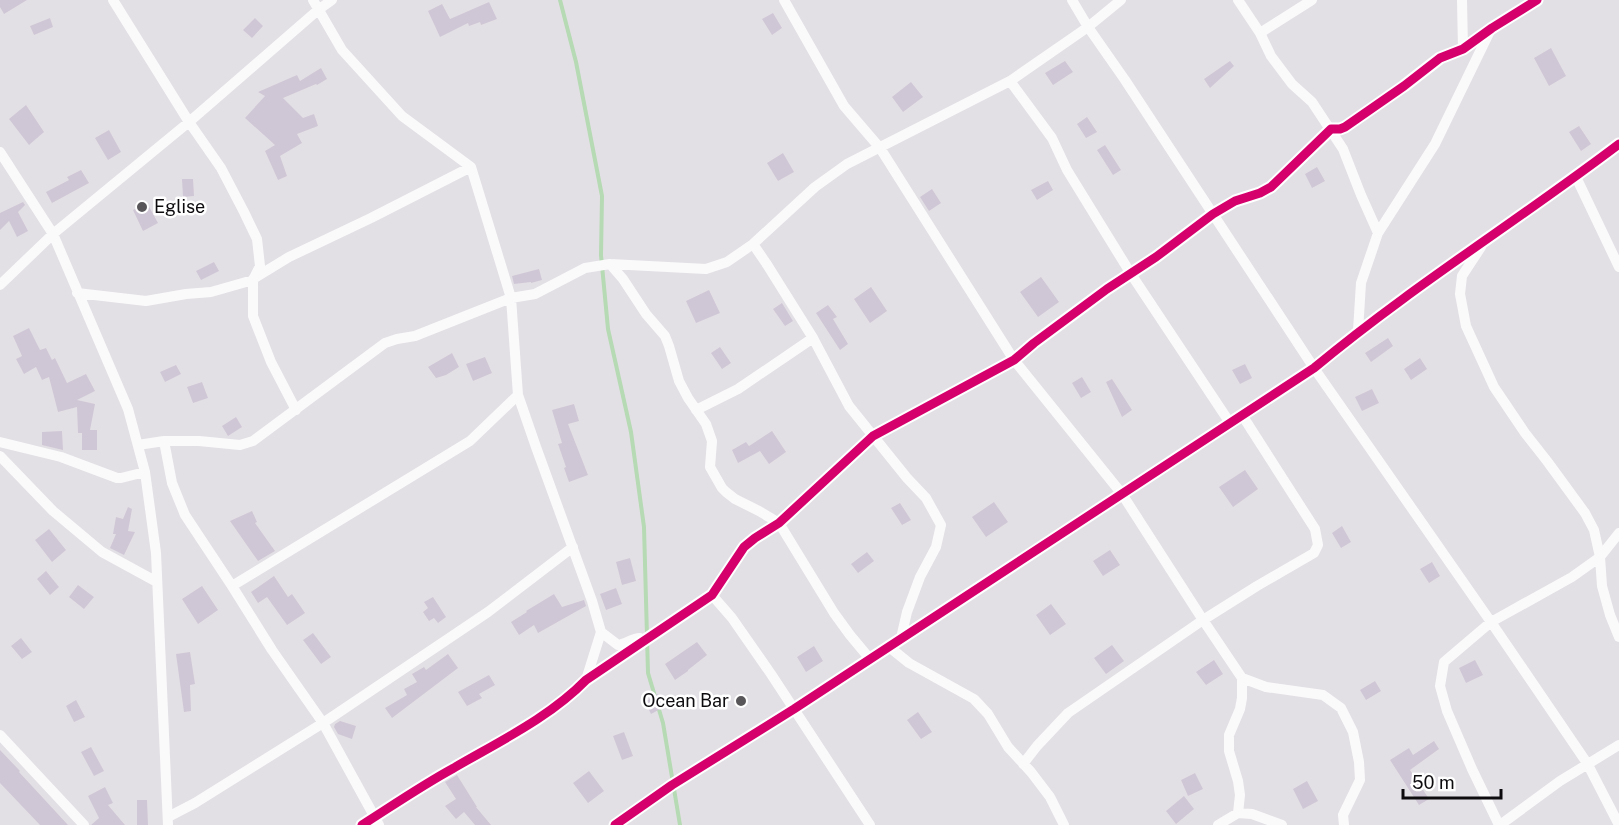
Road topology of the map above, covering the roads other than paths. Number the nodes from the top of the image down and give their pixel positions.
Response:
1 (113, 0) edge
2 (332, 0) edge
3 (784, 0) edge
4 (1072, 0) edge
5 (1121, 0) edge
6 (1238, 0) edge
7 (1312, 0) edge
8 (1462, 0) edge
9 (1537, 0) edge
10 (315, 5) edge
11 (1088, 27) junction
12 (1492, 28) junction
13 (1260, 33) junction
14 (1463, 49) junction
15 (1010, 81) junction
16 (189, 122) junction
17 (1331, 129) junction
18 (1619, 144) edge
19 (880, 148) junction
20 (0, 152) edge
21 (4, 164) edge
22 (471, 167) junction
23 (1576, 177) junction
24 (1213, 214) junction
25 (1378, 232) junction
26 (53, 234) junction
27 (1484, 241) junction
28 (753, 244) junction
29 (610, 264) junction
30 (1619, 267) edge
31 (1131, 274) junction
32 (253, 280) junction
33 (0, 285) edge
34 (77, 293) junction
35 (511, 298) junction
36 (1358, 332) junction
37 (813, 338) junction
38 (1014, 360) junction
39 (1314, 368) junction
40 (519, 394) junction
41 (296, 410) junction
42 (696, 410) junction
43 (1242, 415) junction
44 (1230, 423) junction
45 (873, 436) junction
46 (164, 441) junction
47 (0, 442) edge
48 (138, 445) junction
49 (0, 456) edge
50 (145, 472) junction
51 (1122, 494) junction
52 (779, 523) junction
53 (1619, 533) edge
54 (573, 547) junction
55 (1600, 557) junction
56 (157, 582) junction
57 (232, 586) junction
58 (712, 595) junction
59 (1203, 620) junction
60 (1491, 622) junction
61 (601, 632) junction
62 (1619, 637) edge
63 (901, 638) junction
64 (643, 642) junction
65 (888, 646) junction
66 (870, 659) junction
67 (1242, 678) junction
68 (586, 680) junction
69 (794, 709) junction
70 (323, 723) junction
71 (0, 735) edge
72 (1619, 745) edge
73 (1023, 764) junction
74 (1587, 764) junction
75 (1238, 813) junction
76 (168, 821) edge
77 (376, 821) edge
78 (84, 825) edge
79 (362, 825) edge
80 (615, 825) edge
81 (870, 825) edge
82 (1065, 825) edge
83 (1218, 825) edge
84 (1282, 825) edge
85 (1344, 825) edge
86 (1500, 825) edge
87 (1619, 825) edge

1 - 16 street
2 - 10 street
3 - 19 street
4 - 11 street
5 - 11 street
6 - 13 street
7 - 13 street
8 - 14 street
9 - 12 street
10 - 16 street
10 - 22 street
11 - 15 street
11 - 24 street
12 - 14 street
12 - 25 street
13 - 17 street
14 - 17 street
15 - 19 street
15 - 31 street
16 - 26 street
16 - 32 street
17 - 24 street
17 - 25 street
18 - 23 street
19 - 28 street
19 - 38 street
20 - 21 street
21 - 26 street
22 - 32 street
22 - 35 street
23 - 27 street
23 - 30 street
24 - 31 street
24 - 39 street
25 - 36 street
26 - 33 street
26 - 34 street
27 - 36 street
27 - 55 street
28 - 29 street
28 - 37 street
29 - 35 street
29 - 42 street
31 - 38 street
31 - 44 street
32 - 34 street
32 - 41 street
34 - 48 street
35 - 40 street
35 - 41 street
36 - 39 street
37 - 42 street
37 - 45 street
38 - 45 street
38 - 51 street
39 - 43 street
39 - 60 street
40 - 54 street
40 - 57 street
41 - 46 street
42 - 52 street
43 - 44 street
43 - 59 street
44 - 51 street
45 - 52 street
45 - 63 street
46 - 48 street
46 - 57 street
47 - 50 street
48 - 50 street
49 - 56 street
50 - 56 street
51 - 59 street
51 - 63 street
52 - 58 street
52 - 66 street
53 - 55 street
54 - 61 street
54 - 70 street
55 - 60 street
55 - 62 street
56 - 76 street
57 - 70 street
58 - 64 street
58 - 69 street
59 - 67 street
59 - 73 street
60 - 74 street
60 - 86 street
61 - 64 street
61 - 68 street
63 - 65 street
64 - 68 street
65 - 66 street
65 - 73 street
66 - 69 street
67 - 75 street
67 - 85 street
68 - 77 street
69 - 80 street
69 - 81 street
70 - 76 street
70 - 77 street
71 - 78 street
72 - 74 street
73 - 82 street
74 - 86 street
74 - 87 street
75 - 83 street
75 - 84 street
77 - 79 street

